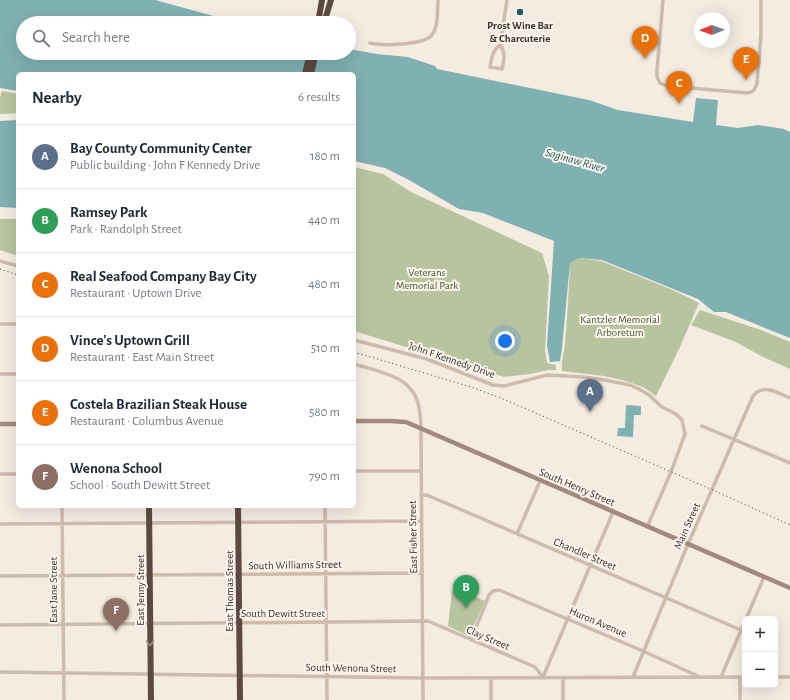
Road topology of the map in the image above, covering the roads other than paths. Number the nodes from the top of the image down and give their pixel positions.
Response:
1 (322, 0) edge
2 (331, 0) edge
3 (438, 0) edge
4 (507, 0) edge
5 (663, 0) edge
6 (761, 0) edge
7 (319, 16) edge
8 (326, 16) edge
9 (370, 43) dead end
10 (500, 45) junction
11 (308, 60) edge
12 (314, 60) edge
13 (305, 72) edge
14 (311, 72) edge
15 (0, 261) edge
16 (16, 265) edge
17 (0, 324) edge
18 (16, 324) edge
19 (356, 341) edge
20 (356, 365) edge
21 (0, 374) edge
22 (16, 374) edge
23 (790, 398) edge
24 (356, 421) edge
25 (0, 424) edge
26 (16, 424) edge
27 (702, 426) dead end
28 (421, 429) junction
29 (734, 439) junction
30 (790, 463) edge
31 (356, 471) edge
32 (421, 471) junction
33 (0, 474) edge
34 (16, 474) edge
35 (540, 480) junction
36 (422, 495) junction
37 (62, 508) edge
38 (149, 508) edge
39 (238, 508) edge
40 (325, 508) edge
41 (613, 512) junction
42 (421, 521) junction
43 (326, 522) junction
44 (238, 523) junction
45 (0, 524) edge
46 (62, 524) junction
47 (149, 524) junction
48 (647, 527) junction
49 (517, 534) junction
50 (688, 544) junction
51 (591, 566) junction
52 (422, 573) junction
53 (326, 574) junction
54 (238, 575) junction
55 (0, 576) edge
56 (62, 576) junction
57 (150, 576) junction
58 (764, 577) junction
59 (790, 588) edge
60 (666, 598) junction
61 (747, 616) edge
62 (568, 619) junction
63 (327, 622) junction
64 (422, 622) junction
65 (239, 623) junction
66 (62, 624) junction
67 (150, 624) junction
68 (0, 625) edge
69 (741, 630) joint
70 (471, 640) junction
71 (643, 651) junction
72 (0, 672) edge
73 (63, 673) junction
74 (151, 674) junction
75 (240, 675) junction
76 (327, 676) junction
77 (543, 677) junction
78 (633, 677) junction
79 (701, 677) junction
80 (721, 677) junction
81 (740, 677) joint
82 (778, 677) edge
83 (790, 677) edge
84 (423, 678) junction
85 (491, 678) junction
86 (563, 678) junction
87 (64, 700) edge
88 (152, 700) edge
89 (240, 700) edge
90 (327, 700) edge
91 (423, 700) edge
92 (491, 700) edge
93 (563, 700) edge
94 (740, 700) edge

1 - 7 highway
2 - 8 highway
3 - 9 street
4 - 10 street
5 - 6 street
10 - 10 street
11 - 13 highway
12 - 14 highway
15 - 16 street
17 - 18 street
19 - 48 street, John F Kennedy Drive
20 - 28 street, East Fisher Street
21 - 22 street
23 - 29 street, Main Street
24 - 28 street, South Henry Street
25 - 26 street
27 - 29 street
28 - 32 street, East Fisher Street
28 - 35 street, South Henry Street
29 - 30 street
29 - 50 street, Main Street
31 - 32 street
32 - 36 street, East Fisher Street
33 - 34 street
35 - 41 street, South Henry Street
35 - 49 street
36 - 42 street, East Fisher Street
36 - 49 street, Chandler Street
37 - 46 street, East Jane Street
38 - 47 highway, East Jenny Street
39 - 44 highway, East Thomas Street
40 - 43 street
41 - 48 street, South Henry Street
41 - 51 street
42 - 43 street
42 - 52 street, East Fisher Street
43 - 44 street
43 - 53 street
44 - 47 street
44 - 54 highway, East Thomas Street
45 - 46 street
46 - 47 street
46 - 56 street, East Jane Street
47 - 57 highway, East Jenny Street
48 - 50 street, South Henry Street
49 - 51 street, Chandler Street
50 - 58 street, South Henry Street
50 - 60 street, Main Street
51 - 60 street, Chandler Street
51 - 62 street
52 - 53 street, South Williams Street
52 - 64 street, East Fisher Street
53 - 54 street, South Williams Street
53 - 63 street
54 - 57 street, South Williams Street
54 - 65 highway, East Thomas Street
55 - 56 street, South Williams Street
56 - 57 street, South Williams Street
56 - 66 street, East Jane Street
57 - 67 highway, East Jenny Street
58 - 59 street, South Henry Street
58 - 61 street
60 - 69 street, Chandler Street
60 - 71 street, Main Street
62 - 70 street, Huron Avenue
62 - 71 street, Huron Avenue
62 - 77 street
63 - 64 street, South Dewitt Street
63 - 65 street, South Dewitt Street
63 - 76 street
64 - 70 street, Clay Street
64 - 84 street, East Fisher Street
65 - 67 street, South Dewitt Street
65 - 75 highway, East Thomas Street
66 - 67 street, South Dewitt Street
66 - 68 street, South Dewitt Street
66 - 73 street, East Jane Street
67 -> 74 highway, East Jenny Street
69 - 80 street
70 - 77 street, Clay Street
71 - 78 street, Main Street
71 - 79 street, Huron Avenue
72 - 73 street, South Wenona Street
73 - 74 street, South Wenona Street
73 - 87 street, East Jane Street
74 - 75 street, South Wenona Street
74 - 88 highway, East Jenny Street
75 - 76 street, South Wenona Street
75 - 89 highway, East Thomas Street
76 - 84 street, South Wenona Street
76 - 90 street
77 - 85 street, South Wenona Street
77 - 86 street, South Wenona Street
78 - 79 street, South Wenona Street
78 - 86 street, South Wenona Street
79 - 80 street, South Wenona Street
80 - 81 street
81 - 94 street
82 - 83 street
84 - 85 street, South Wenona Street
84 - 91 street, East Fisher Street
85 - 92 street
86 - 93 street

